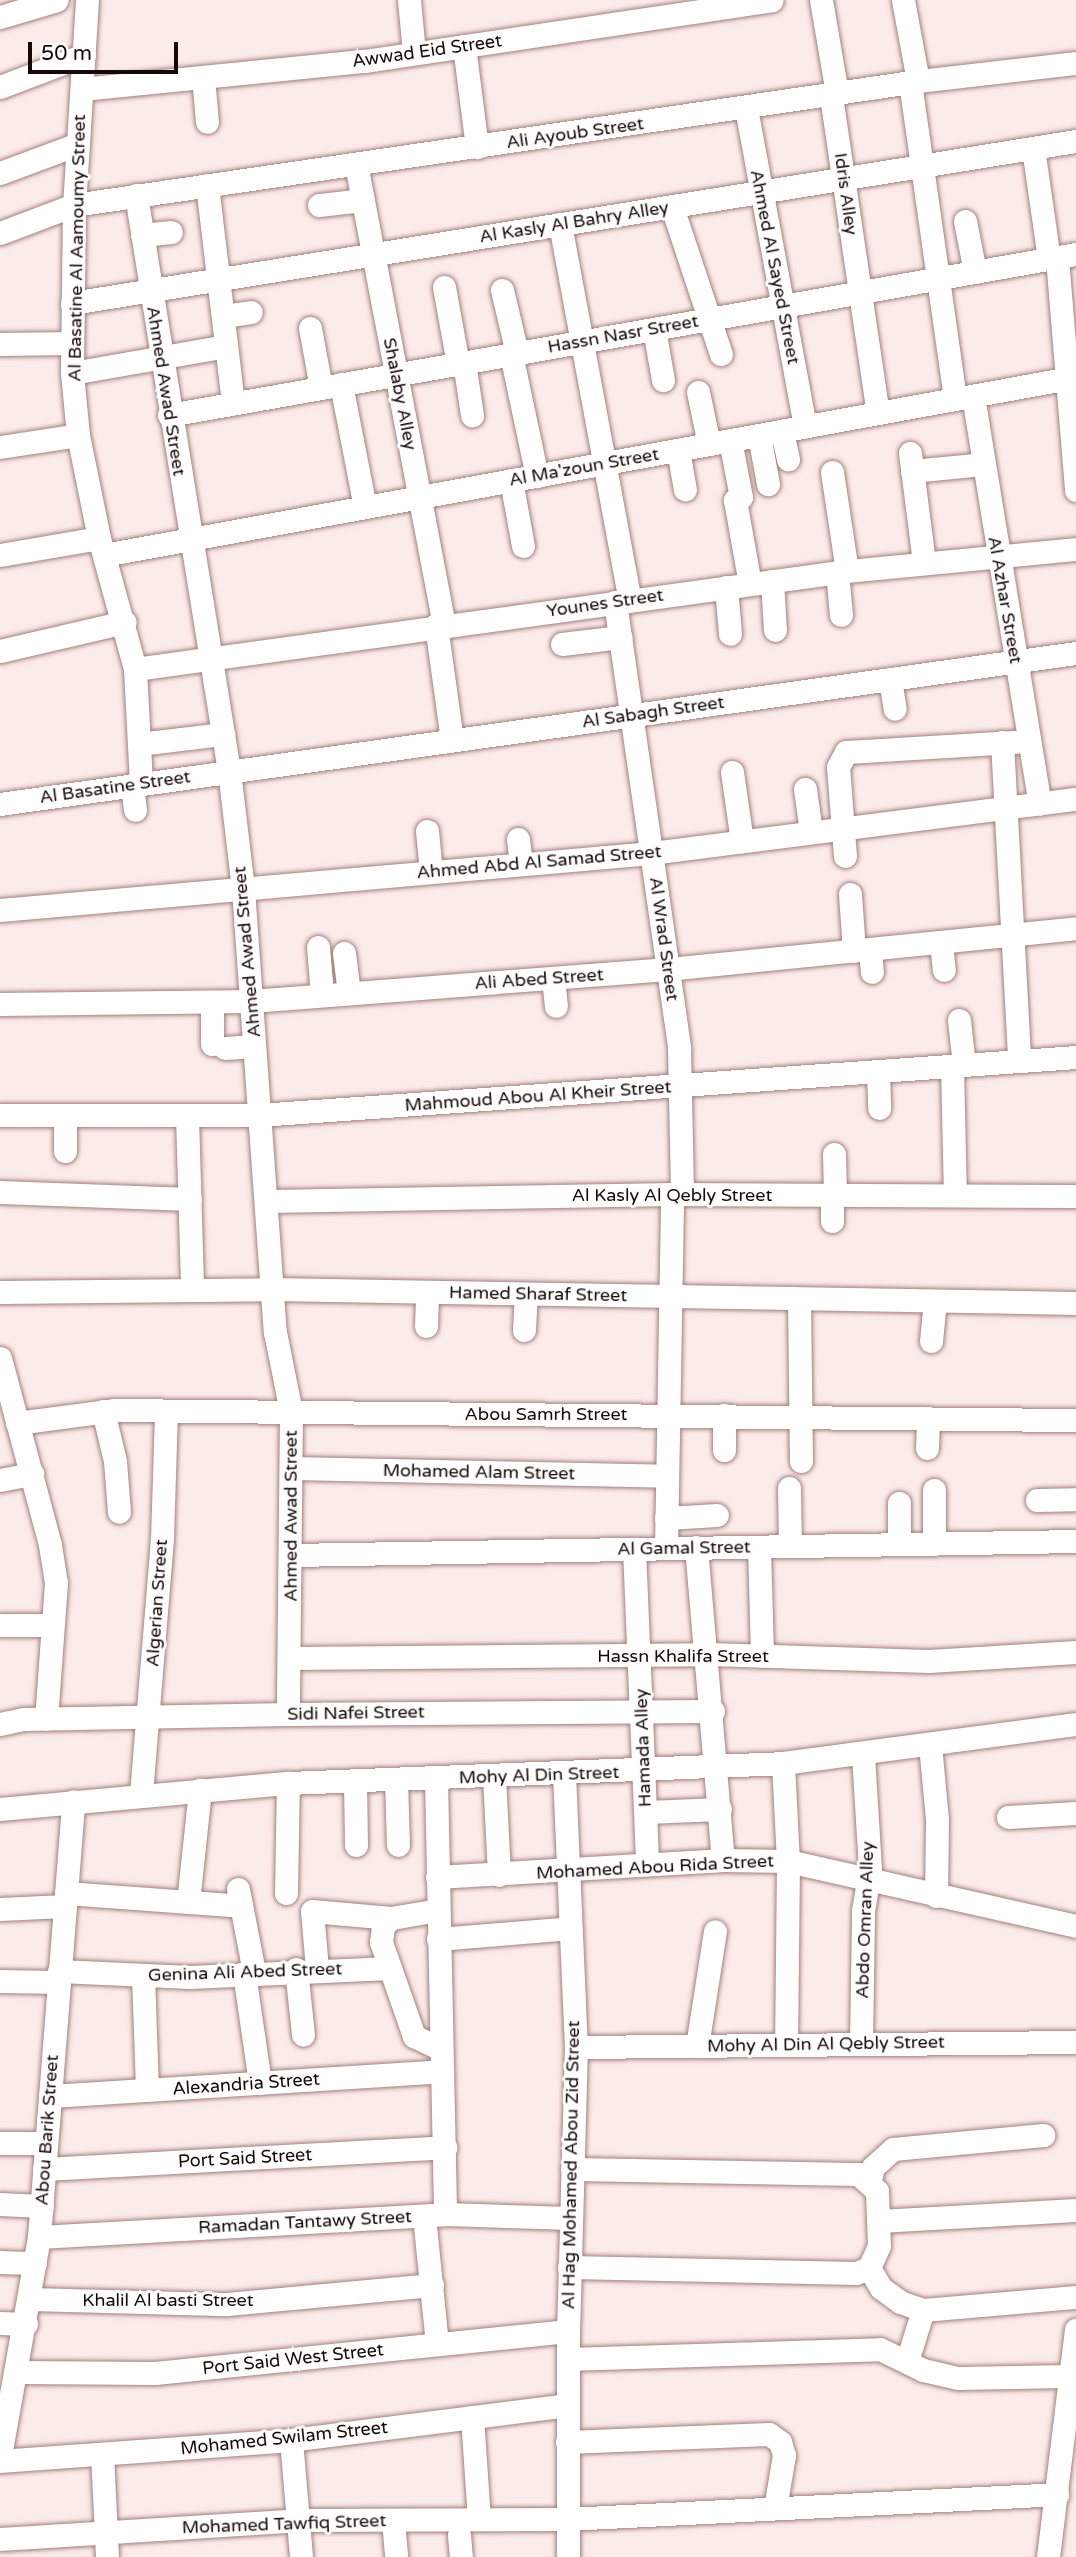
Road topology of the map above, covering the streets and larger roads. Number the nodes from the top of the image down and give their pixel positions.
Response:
1 (57, 0) edge
2 (87, 0) edge
3 (409, 0) edge
4 (771, 0) edge
5 (821, 0) edge
6 (903, 0) edge
7 (0, 16) edge
8 (464, 46) junction
9 (414, 53) junction
10 (84, 55) junction
11 (1076, 63) edge
12 (203, 77) junction
13 (914, 81) junction
14 (0, 87) edge
15 (82, 89) junction
16 (834, 95) junction
17 (746, 108) junction
18 (207, 122) dead end
19 (1076, 141) edge
20 (78, 144) junction
21 (477, 147) junction
22 (1034, 148) junction
23 (356, 164) junction
24 (922, 167) junction
25 (0, 173) edge
26 (843, 179) junction
27 (207, 185) junction
28 (761, 192) junction
29 (136, 195) junction
30 (363, 200) junction
31 (74, 205) junction
32 (319, 205) dead end
33 (672, 207) junction
34 (965, 221) dead end
35 (560, 224) junction
36 (172, 232) dead end
37 (0, 233) edge
38 (142, 235) junction
39 (373, 255) junction
40 (1061, 257) edge
41 (975, 272) junction
42 (938, 278) junction
43 (218, 279) junction
44 (444, 287) dead end
45 (150, 290) junction
46 (502, 290) dead end
47 (860, 292) junction
48 (72, 303) junction
49 (783, 306) junction
50 (251, 312) dead end
51 (223, 316) junction
52 (711, 318) junction
53 (310, 328) dead end
54 (654, 329) junction
55 (582, 341) junction
56 (72, 343) junction
57 (0, 344) edge
58 (226, 346) junction
59 (514, 354) junction
60 (721, 354) dead end
61 (160, 357) junction
62 (461, 363) junction
63 (72, 373) junction
64 (397, 374) junction
65 (1064, 379) junction
66 (663, 380) dead end
67 (331, 386) junction
68 (698, 392) dead end
69 (964, 398) junction
70 (233, 403) junction
71 (878, 413) junction
72 (169, 415) junction
73 (472, 415) dead end
74 (805, 427) junction
75 (771, 433) junction
76 (78, 435) junction
77 (720, 442) junction
78 (0, 447) edge
79 (678, 450) junction
80 (788, 459) dead end
81 (606, 463) junction
82 (983, 464) junction
83 (832, 472) dead end
84 (537, 476) junction
85 (511, 480) junction
86 (768, 484) dead end
87 (685, 489) dead end
88 (1076, 490) edge
89 (420, 497) junction
90 (365, 508) junction
91 (189, 540) junction
92 (523, 546) dead end
93 (102, 547) junction
94 (1076, 549) edge
95 (996, 554) junction
96 (0, 555) edge
97 (924, 562) junction
98 (842, 571) junction
99 (761, 582) junction
100 (726, 587) junction
101 (623, 601) junction
102 (841, 615) dead end
103 (125, 622) junction
104 (440, 624) junction
105 (775, 630) dead end
106 (730, 634) dead end
107 (621, 637) junction
108 (562, 643) dead end
109 (0, 651) edge
110 (1076, 653) edge
111 (211, 658) junction
112 (1016, 662) junction
113 (135, 669) junction
114 (890, 679) junction
115 (895, 709) dead end
116 (633, 715) junction
117 (223, 734) junction
118 (452, 740) junction
119 (1028, 741) junction
120 (1002, 742) junction
121 (139, 744) junction
122 (229, 771) junction
123 (732, 772) dead end
124 (136, 784) junction
125 (805, 789) dead end
126 (1076, 799) edge
127 (0, 804) edge
128 (1040, 804) junction
129 (1007, 808) junction
130 (135, 810) dead end
131 (843, 828) junction
132 (427, 831) dead end
133 (811, 832) junction
134 (518, 839) dead end
135 (742, 841) junction
136 (652, 853) junction
137 (845, 856) dead end
138 (521, 864) junction
139 (431, 872) junction
140 (243, 889) junction
141 (849, 894) dead end
142 (0, 909) edge
143 (1076, 928) edge
144 (1014, 933) junction
145 (941, 943) junction
146 (318, 947) dead end
147 (344, 953) dead end
148 (865, 958) junction
149 (668, 969) junction
150 (944, 970) dead end
151 (553, 978) junction
152 (349, 993) junction
153 (322, 995) junction
154 (251, 1001) junction
155 (212, 1002) junction
156 (0, 1003) edge
157 (556, 1006) dead end
158 (959, 1020) dead end
159 (254, 1046) junction
160 (1076, 1057) edge
161 (1019, 1061) junction
162 (958, 1066) junction
163 (878, 1072) junction
164 (682, 1086) junction
165 (879, 1108) dead end
166 (0, 1115) edge
167 (65, 1115) junction
168 (187, 1115) junction
169 (259, 1115) junction
170 (65, 1151) dead end
171 (834, 1154) dead end
172 (0, 1192) edge
173 (677, 1194) junction
174 (834, 1195) junction
175 (955, 1195) junction
176 (1076, 1196) edge
177 (190, 1199) junction
178 (268, 1201) junction
179 (832, 1221) dead end
180 (192, 1289) junction
181 (274, 1289) junction
182 (0, 1292) edge
183 (427, 1292) junction
184 (526, 1294) junction
185 (671, 1296) junction
186 (799, 1299) junction
187 (935, 1301) junction
188 (1076, 1303) edge
189 (426, 1326) dead end
190 (524, 1330) dead end
191 (931, 1341) dead end
192 (0, 1358) edge
193 (103, 1411) junction
194 (166, 1411) junction
195 (291, 1412) junction
196 (668, 1414) junction
197 (724, 1415) junction
198 (800, 1416) junction
199 (928, 1418) junction
200 (1076, 1420) edge
201 (18, 1423) junction
202 (927, 1448) dead end
203 (724, 1450) dead end
204 (801, 1461) dead end
205 (292, 1468) junction
206 (32, 1475) junction
207 (667, 1476) junction
208 (0, 1480) edge
209 (789, 1488) dead end
210 (934, 1490) dead end
211 (1076, 1499) edge
212 (1037, 1500) dead end
213 (899, 1503) dead end
214 (119, 1512) dead end
215 (717, 1515) dead end
216 (666, 1518) junction
217 (1076, 1541) edge
218 (900, 1544) junction
219 (934, 1544) junction
220 (759, 1546) junction
221 (790, 1546) junction
222 (696, 1547) junction
223 (666, 1548) junction
224 (634, 1549) junction
225 (291, 1555) junction
226 (0, 1625) edge
227 (52, 1625) junction
228 (1076, 1652) edge
229 (640, 1654) junction
230 (709, 1654) junction
231 (762, 1656) junction
232 (289, 1658) junction
233 (642, 1711) junction
234 (713, 1711) junction
235 (288, 1714) junction
236 (147, 1718) junction
237 (46, 1719) junction
238 (0, 1724) edge
239 (1076, 1724) edge
240 (930, 1745) junction
241 (863, 1753) junction
242 (783, 1763) junction
243 (717, 1768) junction
244 (645, 1772) junction
245 (564, 1774) junction
246 (494, 1776) junction
247 (396, 1779) junction
248 (436, 1779) junction
249 (355, 1781) junction
250 (288, 1783) junction
251 (200, 1790) junction
252 (141, 1794) junction
253 (73, 1801) junction
254 (0, 1809) edge
255 (720, 1809) junction
256 (646, 1812) junction
257 (1076, 1813) edge
258 (1008, 1817) dead end
259 (356, 1845) dead end
260 (398, 1845) dead end
261 (723, 1860) junction
262 (788, 1861) junction
263 (648, 1864) junction
264 (568, 1869) junction
265 (499, 1875) junction
266 (437, 1877) junction
267 (868, 1882) junction
268 (286, 1893) dead end
269 (936, 1896) junction
270 (66, 1900) junction
271 (188, 1902) junction
272 (0, 1909) edge
273 (438, 1910) junction
274 (391, 1918) junction
275 (1076, 1926) edge
276 (571, 1928) junction
277 (715, 1931) dead end
278 (438, 1939) junction
279 (390, 1968) junction
280 (307, 1969) junction
281 (249, 1973) junction
282 (143, 1975) junction
283 (58, 1977) junction
284 (0, 1981) edge
285 (303, 2035) dead end
286 (1076, 2042) edge
287 (860, 2044) junction
288 (786, 2045) junction
289 (697, 2046) junction
290 (576, 2047) junction
291 (441, 2060) junction
292 (260, 2082) junction
293 (147, 2090) junction
294 (50, 2096) junction
295 (1043, 2135) dead end
296 (0, 2143) edge
297 (46, 2143) junction
298 (445, 2147) junction
299 (44, 2169) junction
300 (572, 2169) junction
301 (870, 2180) junction
302 (0, 2204) edge
303 (42, 2206) junction
304 (1076, 2210) edge
305 (435, 2215) junction
306 (571, 2218) junction
307 (879, 2221) junction
308 (38, 2237) junction
309 (0, 2262) edge
310 (35, 2263) junction
311 (569, 2266) junction
312 (869, 2268) junction
313 (432, 2285) junction
314 (1076, 2297) edge
315 (30, 2299) junction
316 (923, 2310) junction
317 (0, 2323) edge
318 (26, 2324) junction
319 (1076, 2330) edge
320 (568, 2331) junction
321 (437, 2344) junction
322 (568, 2359) junction
323 (907, 2361) junction
324 (18, 2372) junction
325 (1069, 2376) junction
326 (6, 2400) edge
327 (567, 2405) junction
328 (472, 2417) junction
329 (291, 2440) junction
330 (567, 2442) junction
331 (102, 2454) junction
332 (0, 2459) edge
333 (1057, 2494) junction
334 (775, 2508) junction
335 (479, 2519) junction
336 (567, 2519) junction
337 (298, 2520) junction
338 (393, 2520) junction
339 (106, 2533) junction
340 (0, 2539) edge
341 (107, 2557) edge
342 (300, 2557) edge
343 (396, 2557) edge
344 (568, 2557) edge
345 (1048, 2557) edge

1 - 7 street
2 - 10 street, Al Basatine Al Aamoumy Street
3 - 9 street
4 - 8 street, Awwad Eid Street
5 - 16 street, Idris Alley
6 - 13 street, Al Azhar Street
8 - 9 street, Awwad Eid Street
8 - 21 street
9 - 12 street, Awwad Eid Street
10 - 14 street
10 - 15 street, Al Basatine Al Aamoumy Street
11 - 13 street, Ali Ayoub Street
12 - 15 street, Awwad Eid Street
12 - 18 street
13 - 16 street, Ali Ayoub Street
13 - 24 street, Al Azhar Street
15 - 20 street, Al Basatine Al Aamoumy Street
16 - 17 street, Ali Ayoub Street
16 - 26 street, Idris Alley
17 - 21 street, Ali Ayoub Street
17 - 28 street, Ahmed Al Sayed Street
19 - 22 street, Al Kasly Al Bahry Alley
20 - 25 street
20 - 31 street, Al Basatine Al Aamoumy Street
21 - 23 street, Ali Ayoub Street
22 - 24 street, Al Kasly Al Bahry Alley
22 - 40 street
23 - 27 street, Ali Ayoub Street
23 - 30 street, Shalaby Alley
24 - 26 street, Al Kasly Al Bahry Alley
24 - 42 street, Al Azhar Street
26 - 28 street, Al Kasly Al Bahry Alley
26 - 47 street, Idris Alley
27 - 29 street, Ali Ayoub Street
27 - 43 street
28 - 33 street, Al Kasly Al Bahry Alley
28 - 49 street, Ahmed Al Sayed Street
29 - 31 street, Ali Ayoub Street
29 - 38 street, Ahmed Awad Street
30 - 32 street
30 - 39 street, Shalaby Alley
31 - 37 street, Ali Ayoub Street
31 - 48 street, Al Basatine Al Aamoumy Street
33 - 35 street, Al Kasly Al Bahry Alley
33 - 52 street
34 - 41 street
35 - 39 street, Al Kasly Al Bahry Alley
35 - 55 street, Al Wrad Street
36 - 38 street
38 - 45 street, Ahmed Awad Street
39 - 43 street, Al Kasly Al Bahry Alley
39 - 64 street, Shalaby Alley
40 - 41 street, Hassn Nasr Street
40 - 65 street
41 - 42 street, Hassn Nasr Street
42 - 47 street, Hassn Nasr Street
42 - 69 street, Al Azhar Street
43 - 45 street, Al Kasly Al Bahry Alley
43 - 51 street
44 - 62 street
45 - 48 street, Al Kasly Al Bahry Alley
45 - 61 street, Ahmed Awad Street
46 - 59 street
47 - 49 street, Hassn Nasr Street
47 - 71 street, Idris Alley
48 - 56 street, Al Basatine Al Aamoumy Street
49 - 52 street, Hassn Nasr Street
49 - 74 street, Ahmed Al Sayed Street
50 - 51 street
51 - 58 street
52 - 54 street, Hassn Nasr Street
52 - 60 street
53 - 67 street
54 - 55 street, Hassn Nasr Street
54 - 66 street
55 - 59 street, Hassn Nasr Street
55 - 81 street, Al Wrad Street
56 - 57 street
56 - 63 street, Al Basatine Al Aamoumy Street
58 - 61 street
58 - 70 street
59 - 62 street, Hassn Nasr Street
59 - 84 street
61 - 63 street
61 - 72 street, Ahmed Awad Street
62 - 64 street, Hassn Nasr Street
62 - 73 street
63 - 76 street, Al Basatine Al Aamoumy Street
64 - 67 street, Hassn Nasr Street
64 - 89 street, Shalaby Alley
65 - 69 street, Al Ma'zoun Street
65 - 88 street
67 - 70 street, Hassn Nasr Street
67 - 90 street
68 - 77 street
69 - 71 street, Al Ma'zoun Street
69 - 82 street, Al Azhar Street
70 - 72 street, Hassn Nasr Street
71 - 74 street, Al Ma'zoun Street
72 - 91 street, Ahmed Awad Street
74 - 75 street, Al Ma'zoun Street
75 - 77 street, Al Ma'zoun Street
75 - 80 street
75 - 86 street
76 - 78 street
76 - 93 street, Al Basatine Al Aamoumy Street
77 - 79 street, Al Ma'zoun Street
77 - 99 street
79 - 81 street, Al Ma'zoun Street
79 - 87 street
81 - 84 street, Al Ma'zoun Street
81 - 101 street, Al Wrad Street
82 - 95 street, Al Azhar Street
82 - 97 street
83 - 98 street
84 - 85 street, Al Ma'zoun Street
85 - 89 street, Al Ma'zoun Street
85 - 92 street
89 - 90 street, Al Ma'zoun Street
89 - 104 street, Shalaby Alley
90 - 91 street, Al Ma'zoun Street
91 - 93 street, Al Ma'zoun Street
91 - 111 street, Ahmed Awad Street
93 - 96 street, Al Ma'zoun Street
93 - 103 street, Al Basatine Al Aamoumy Street
94 - 95 street, Younes Street
95 - 97 street, Younes Street
95 - 112 street, Al Azhar Street
97 - 98 street, Younes Street
98 - 99 street, Younes Street
98 - 102 street
99 - 100 street, Younes Street
99 - 105 street
100 - 101 street, Younes Street
100 - 106 street
101 - 104 street, Younes Street
101 - 107 street, Al Wrad Street
103 - 109 street
103 - 113 street, Al Basatine Al Aamoumy Street
104 - 111 street, Younes Street
104 - 118 street, Shalaby Alley
107 - 108 street
107 - 116 street, Al Wrad Street
110 - 112 street, Al Sabagh Street
111 - 113 street, Younes Street
111 - 117 street, Ahmed Awad Street
112 - 114 street, Al Sabagh Street
112 - 119 street, Al Azhar Street
113 - 121 street, Al Basatine Al Aamoumy Street
114 - 115 street
114 - 116 street, Al Sabagh Street
116 - 118 street, Al Sabagh Street
116 - 136 street, Al Wrad Street
117 - 121 street
117 - 122 street, Ahmed Awad Street
118 - 122 street, Al Sabagh Street
119 - 120 street
119 - 128 street, Al Azhar Street
120 - 129 street
120 - 131 street
121 - 124 street, Al Basatine Al Aamoumy Street
122 - 124 street, Al Basatine Street
122 - 140 street, Ahmed Awad Street
123 - 135 street
124 - 127 street, Al Basatine Street
124 - 130 street, Al Basatine Al Aamoumy Street
125 - 133 street
126 - 128 street, Ahmed Abd Al Samad Street
128 - 129 street, Ahmed Abd Al Samad Street
129 - 131 street, Ahmed Abd Al Samad Street
129 - 144 street
131 - 133 street, Ahmed Abd Al Samad Street
131 - 137 street
132 - 139 street
133 - 135 street, Ahmed Abd Al Samad Street
134 - 138 street
135 - 136 street, Ahmed Abd Al Samad Street
136 - 138 street, Ahmed Abd Al Samad Street
136 - 149 street, Al Wrad Street
138 - 139 street, Ahmed Abd Al Samad Street
139 - 140 street, Ahmed Abd Al Samad Street
140 - 142 street, Ahmed Abd Al Samad Street
140 - 154 street, Ahmed Awad Street
141 - 148 street
143 - 144 street, Ali Abed Street
144 - 145 street, Ali Abed Street
144 - 161 street
145 - 148 street, Ali Abed Street
145 - 150 street
146 - 153 street
147 - 152 street
148 - 149 street, Ali Abed Street
149 - 151 street, Ali Abed Street
149 - 164 street, Al Wrad Street
151 - 152 street, Ali Abed Street
151 - 157 street
152 - 153 street, Ali Abed Street
153 - 154 street, Ali Abed Street
154 - 155 street, Ali Abed Street
154 - 159 street, Ahmed Awad Street
155 - 156 street, Ali Abed Street
155 - 159 street
158 - 162 street
159 - 169 street, Ahmed Awad Street
160 - 161 street, Mahmoud Abou Al Kheir Street
161 - 162 street, Mahmoud Abou Al Kheir Street
162 - 163 street, Mahmoud Abou Al Kheir Street
162 - 175 street
163 - 164 street, Mahmoud Abou Al Kheir Street
163 - 165 street
164 - 169 street, Mahmoud Abou Al Kheir Street
164 - 173 street, Al Wrad Street
166 - 167 street, Mahmoud Abou Al Kheir Street
167 - 168 street, Mahmoud Abou Al Kheir Street
167 - 170 street
168 - 169 street, Mahmoud Abou Al Kheir Street
168 - 177 street
169 - 178 street, Ahmed Awad Street
171 - 174 street
172 - 177 street
173 - 174 street, Al Kasly Al Qebly Street
173 - 178 street, Al Kasly Al Qebly Street
173 - 185 street, Al Wrad Street
174 - 175 street, Al Kasly Al Qebly Street
174 - 179 street
175 - 176 street, Al Kasly Al Qebly Street
177 - 180 street
178 - 181 street, Ahmed Awad Street
180 - 181 street, Hamed Sharaf Street
180 - 182 street, Hamed Sharaf Street
181 - 183 street, Hamed Sharaf Street
181 - 195 street, Ahmed Awad Street
183 - 184 street, Hamed Sharaf Street
183 - 189 street
184 - 185 street, Hamed Sharaf Street
184 - 190 street
185 - 186 street, Hamed Sharaf Street
185 - 196 street, Al Wrad Street
186 - 187 street, Hamed Sharaf Street
186 - 198 street
187 - 188 street, Hamed Sharaf Street
187 - 191 street
192 - 201 street
193 - 194 street, Abou Samrh Street
193 - 201 street, Abou Samrh Street
193 - 214 street
194 - 195 street, Abou Samrh Street
194 - 236 street, Algerian Street
195 - 196 street, Abou Samrh Street
195 - 205 street, Ahmed Awad Street
196 - 197 street, Abou Samrh Street
196 - 207 street, Al Wrad Street
197 - 198 street, Abou Samrh Street
197 - 203 street
198 - 199 street, Abou Samrh Street
198 - 204 street
199 - 200 street, Abou Samrh Street
199 - 202 street
201 - 206 street
205 - 207 street, Mohamed Alam Street
205 - 225 street, Ahmed Awad Street
206 - 208 street
206 - 227 street
207 - 216 street, Al Wrad Street
209 - 221 street
210 - 219 street
211 - 212 street
213 - 218 street
215 - 216 street
216 - 223 street, Al Wrad Street
217 - 219 street, Al Gamal Street
218 - 219 street, Al Gamal Street
218 - 221 street, Al Gamal Street
220 - 221 street, Al Gamal Street
220 - 222 street, Al Gamal Street
220 - 231 street
222 - 223 street, Al Gamal Street
222 - 230 street
223 - 224 street, Al Gamal Street
224 - 225 street, Al Gamal Street
224 - 229 street, Hamada Alley
225 - 232 street, Ahmed Awad Street
226 - 227 street
227 - 237 street
228 - 231 street, Hassn Khalifa Street
229 - 230 street, Hassn Khalifa Street
229 - 232 street, Hassn Khalifa Street
229 - 233 street, Hamada Alley
230 - 231 street, Hassn Khalifa Street
230 - 234 street
232 - 235 street, Ahmed Awad Street
233 - 234 street, Sidi Nafei Street
233 - 235 street, Sidi Nafei Street
233 - 244 street, Hamada Alley
234 - 243 street
235 - 236 street, Sidi Nafei Street
236 - 237 street, Sidi Nafei Street
236 - 252 street, Algerian Street
237 - 238 street, Sidi Nafei Street
239 - 240 street, Mohy Al Din Street
240 - 241 street, Mohy Al Din Street
240 - 269 street
241 - 242 street, Mohy Al Din Street
241 - 267 street, Abdo Omran Alley
242 - 243 street, Mohy Al Din Street
242 - 262 street
243 - 244 street, Mohy Al Din Street
243 - 255 street
244 - 245 street, Mohy Al Din Street
244 - 256 street, Hamada Alley
245 - 246 street, Mohy Al Din Street
245 - 264 street, Al Hag Mohamed Abou Zid Street
246 - 248 street, Mohy Al Din Street
246 - 265 street
247 - 248 street, Mohy Al Din Street
247 - 249 street, Mohy Al Din Street
247 - 260 street
248 - 266 street
249 - 250 street, Mohy Al Din Street
249 - 259 street
250 - 251 street, Mohy Al Din Street
250 - 268 street
251 - 252 street, Mohy Al Din Street
251 - 271 street
252 - 253 street, Mohy Al Din Street
253 - 254 street, Mohy Al Din Street
253 - 270 street, Abou Barik Street
255 - 256 street
255 - 261 street
256 - 263 street, Hamada Alley
257 - 258 street
261 - 262 street, Mohamed Abou Rida Street
261 - 263 street, Mohamed Abou Rida Street
262 - 267 street, Mohamed Abou Rida Street
262 - 288 street
263 - 264 street, Mohamed Abou Rida Street
264 - 265 street, Mohamed Abou Rida Street
264 - 276 street, Al Hag Mohamed Abou Zid Street
265 - 266 street, Mohamed Abou Rida Street
266 - 273 street
267 - 269 street, Mohamed Abou Rida Street
267 - 287 street, Abdo Omran Alley
269 - 275 street, Mohamed Abou Rida Street
270 - 271 street
270 - 272 street
270 - 283 street, Abou Barik Street
271 - 281 street
273 - 274 street
273 - 278 street
274 - 279 street
274 - 280 street
276 - 278 street
276 - 290 street, Al Hag Mohamed Abou Zid Street
277 - 289 street
278 - 291 street
279 - 280 street, Genina Ali Abed Street
279 - 291 street
280 - 281 street, Genina Ali Abed Street
280 - 285 street
281 - 282 street, Genina Ali Abed Street
281 - 292 street
282 - 283 street, Genina Ali Abed Street
282 - 293 street
283 - 284 street, Genina Ali Abed Street
283 - 294 street, Abou Barik Street
286 - 287 street, Mohy Al Din Al Qebly Street
287 - 288 street, Mohy Al Din Al Qebly Street
288 - 289 street, Mohy Al Din Al Qebly Street
289 - 290 street, Mohy Al Din Al Qebly Street
290 - 300 street, Al Hag Mohamed Abou Zid Street
291 - 292 street, Alexandria Street
291 - 298 street
292 - 293 street, Alexandria Street
293 - 294 street, Alexandria Street
294 - 297 street, Abou Barik Street
295 - 301 street
296 - 297 street
297 - 299 street, Abou Barik Street
298 - 299 street, Port Said Street
298 - 305 street
299 - 303 street, Abou Barik Street
300 - 301 street
300 - 306 street, Al Hag Mohamed Abou Zid Street
301 - 307 street
302 - 303 street
303 - 308 street, Abou Barik Street
304 - 307 street
305 - 306 street, Ramadan Tantawy Street
305 - 308 street, Ramadan Tantawy Street
305 - 313 street
306 - 311 street, Al Hag Mohamed Abou Zid Street
307 - 312 street
308 - 310 street, Abou Barik Street
309 - 310 street
310 - 315 street, Abou Barik Street
311 - 312 street
311 - 320 street, Al Hag Mohamed Abou Zid Street
312 - 316 street
313 - 315 street, Khalil Al basti Street
313 - 321 street
314 - 316 street
315 - 318 street, Abou Barik Street
316 - 323 street
317 - 318 street
318 - 324 street, Abou Barik Street
319 - 325 street
320 - 321 street, Port Said West Street
320 - 322 street, Al Hag Mohamed Abou Zid Street
321 - 324 street, Port Said West Street
322 - 323 street
322 - 327 street, Al Hag Mohamed Abou Zid Street
323 - 325 street
324 - 326 street, Abou Barik Street
325 - 333 street
326 - 332 street, Abou Barik Street
327 - 328 street, Mohamed Swilam Street
327 - 330 street, Al Hag Mohamed Abou Zid Street
328 - 329 street, Mohamed Swilam Street
328 - 335 street
329 - 331 street, Mohamed Swilam Street
329 - 337 street
330 - 334 street
330 - 336 street, Al Hag Mohamed Abou Zid Street
331 - 332 street, Mohamed Swilam Street
331 - 339 street
333 - 334 street, Mohamed Tawfiq Street
333 - 345 street
334 - 336 street, Mohamed Tawfiq Street
335 - 336 street, Mohamed Tawfiq Street
335 - 338 street, Mohamed Tawfiq Street
336 - 344 street, Al Hag Mohamed Abou Zid Street
337 - 338 street, Mohamed Tawfiq Street
337 - 339 street, Mohamed Tawfiq Street
337 - 342 street
338 - 343 street
339 - 340 street, Mohamed Tawfiq Street
339 - 341 street

